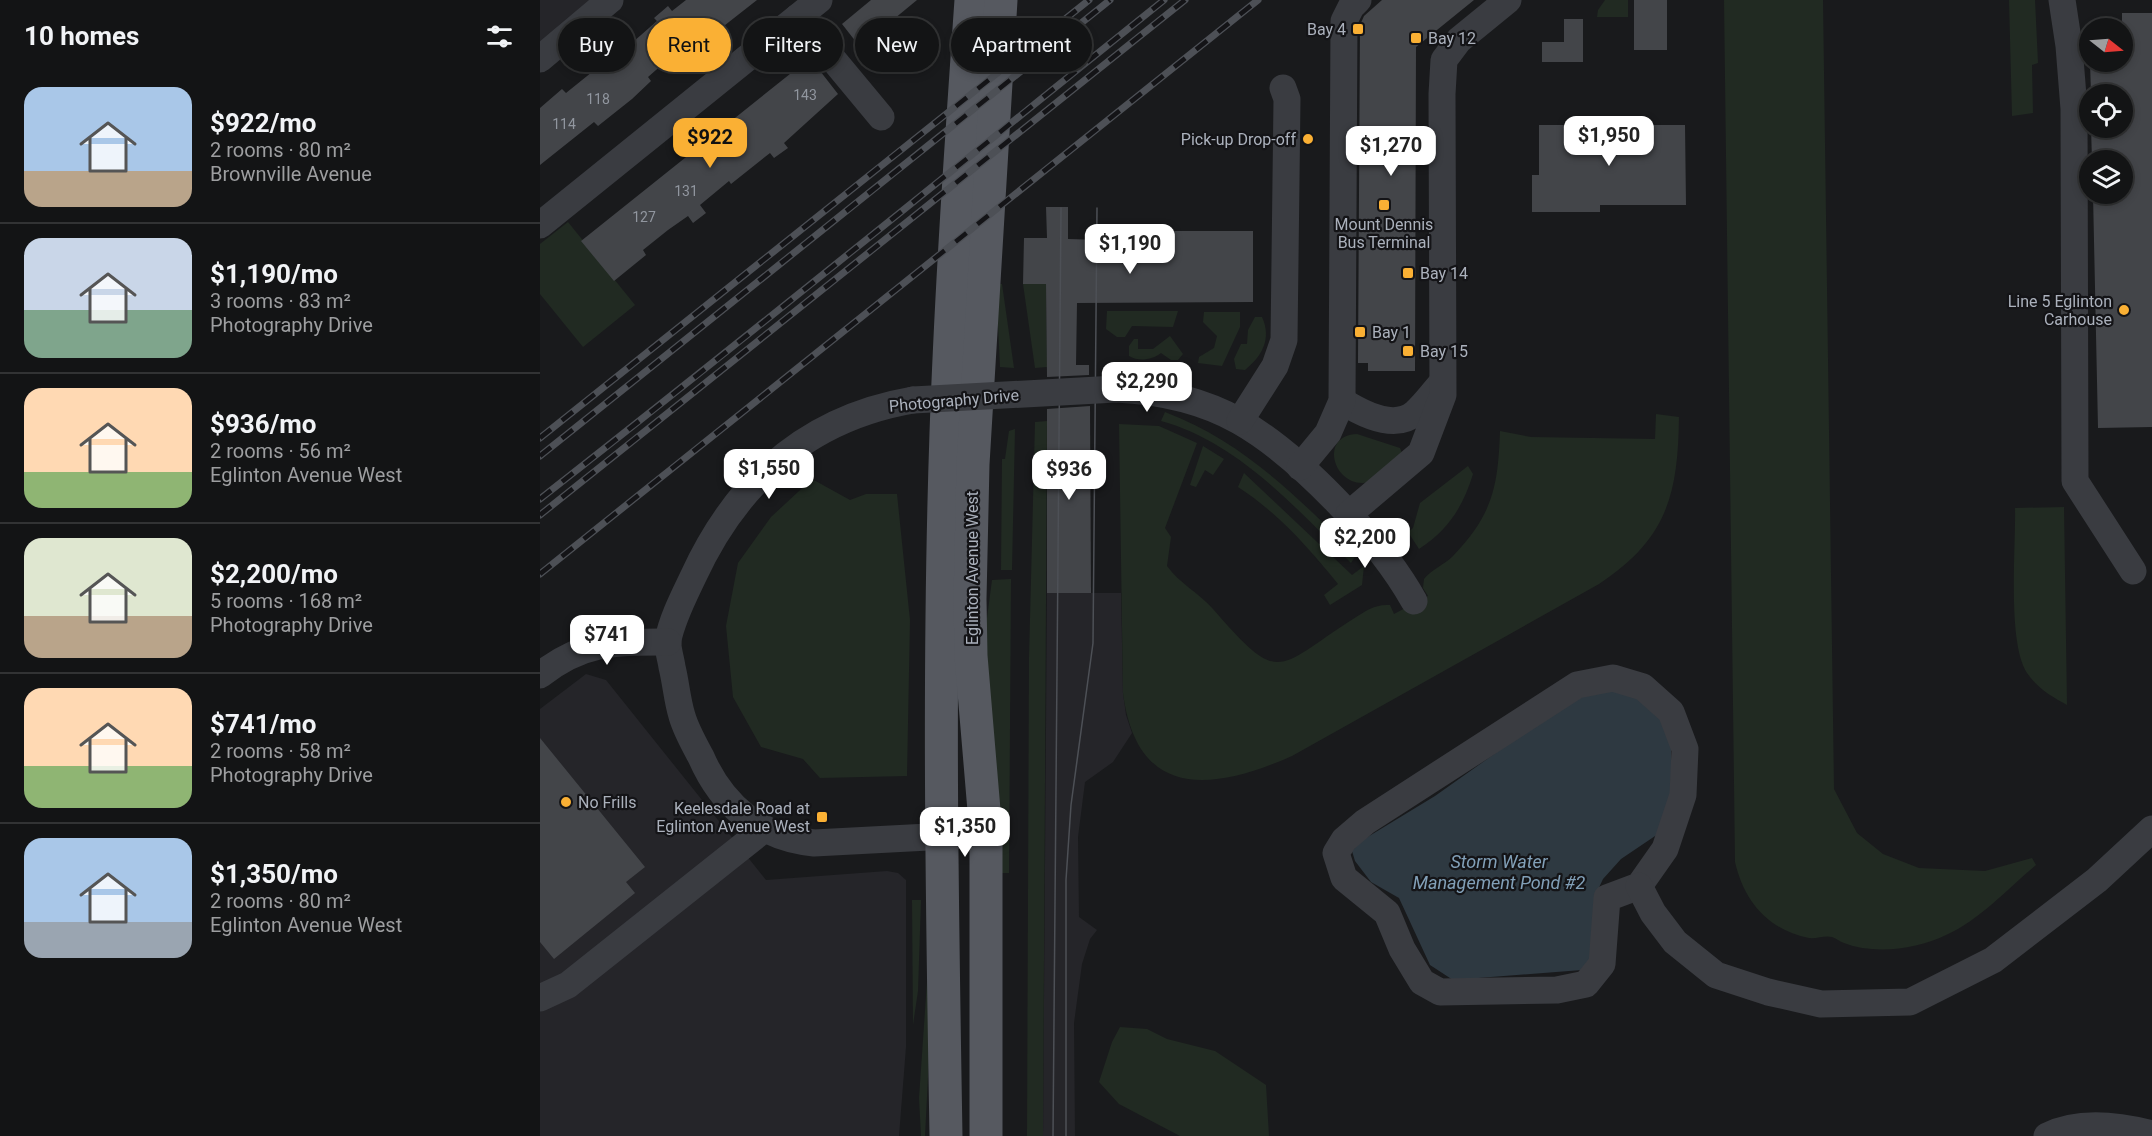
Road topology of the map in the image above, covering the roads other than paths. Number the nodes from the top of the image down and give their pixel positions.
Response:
1 (610, 0) edge
2 (971, 0) edge
3 (1001, 0) edge
4 (1358, 0) edge
5 (1508, 0) edge
6 (2062, 0) edge
7 (808, 8) edge
8 (540, 59) edge
9 (1283, 88) dead end
10 (881, 117) dead end
11 (540, 225) edge
12 (1443, 382) junction
13 (1342, 401) junction
14 (1240, 421) junction
15 (1299, 466) junction
16 (1349, 514) junction
17 (2133, 571) dead end
18 (1414, 601) dead end
19 (668, 642) junction
20 (540, 675) edge
21 (2152, 829) edge
22 (764, 830) junction
23 (986, 834) junction
24 (943, 837) junction
25 (1640, 886) junction
26 (540, 998) edge
27 (2152, 1134) edge
28 (946, 1136) edge
29 (986, 1136) edge
30 (2046, 1136) edge

1 - 8 street
2 - 24 main road, Eglinton Avenue West
3 - 23 main road, Eglinton Avenue West
4 - 13 street
5 - 12 street
6 - 17 street
7 - 10 street
7 - 11 street
9 - 14 street
12 - 13 street
12 - 16 street
13 - 15 street
14 - 15 street, Photography Drive
14 - 19 street, Photography Drive, bridge
15 - 16 street, Photography Drive
16 - 18 street, Photography Drive
19 - 20 street
19 - 22 street
21 - 25 street
22 - 24 street
22 - 26 street
23 - 24 street
23 - 29 main road, Eglinton Avenue West
24 - 28 main road, Eglinton Avenue West
25 - 25 street
27 - 30 street

